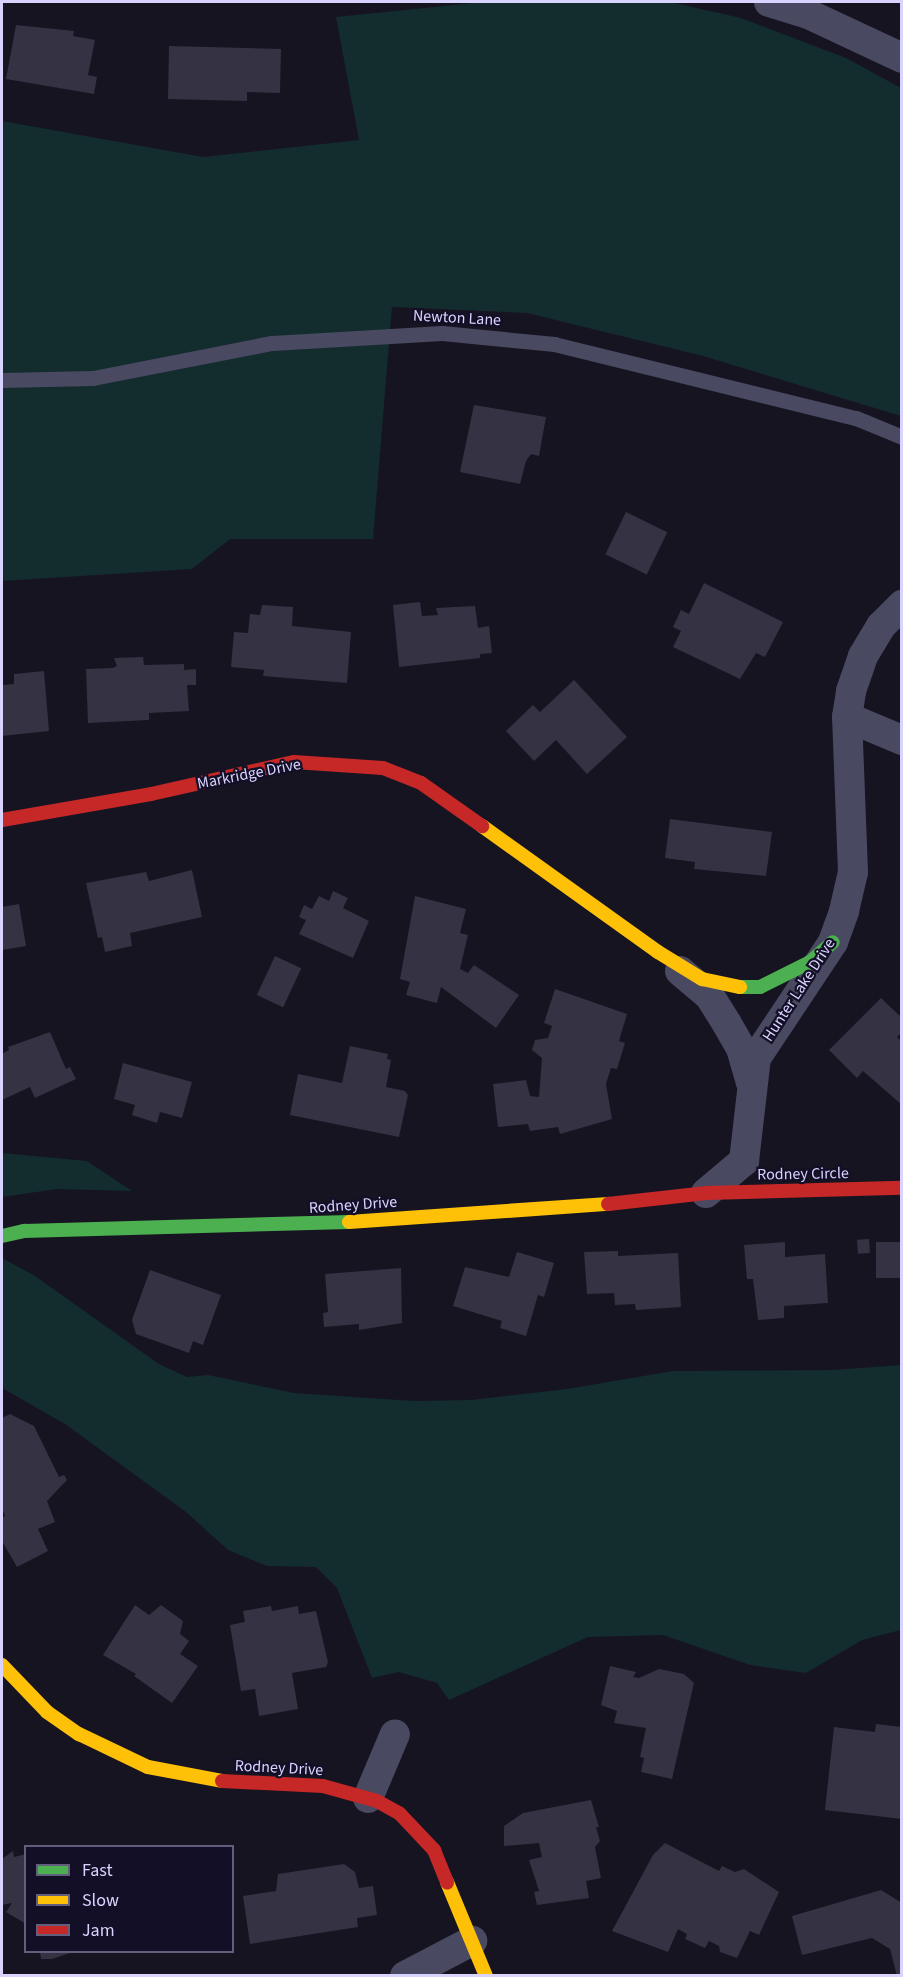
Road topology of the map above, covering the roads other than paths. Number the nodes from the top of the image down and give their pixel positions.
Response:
1 (769, 2) edge
2 (902, 58) edge
3 (2, 380) edge
4 (902, 437) edge
5 (902, 605) edge
6 (847, 717) junction
7 (902, 740) edge
8 (2, 820) edge
9 (832, 942) junction
10 (658, 952) junction
11 (752, 1088) junction
12 (902, 1188) edge
13 (706, 1193) junction
14 (2, 1236) edge
15 (2, 1665) edge
16 (21, 1687) junction
17 (2, 1693) edge
18 (395, 1734) dead end
19 (368, 1798) junction
20 (472, 1941) junction
21 (405, 1976) edge
22 (486, 1976) edge

1 - 2 street
3 - 4 lane, Newton Lane
5 - 6 street, Hunter Lake Drive
6 - 7 street
6 - 9 street, Hunter Lake Drive
8 - 10 street, Markridge Drive
9 - 10 street, Markridge Drive
9 - 11 street, Hunter Lake Drive
10 - 11 street, Markridge Drive
11 - 13 street, Hunter Lake Drive
12 - 13 street, Rodney Circle
13 - 14 street, Rodney Drive
15 - 16 street, Rodney Drive
16 - 17 lane
16 - 19 street, Rodney Drive
18 - 19 street
19 - 20 street, Rodney Drive
20 - 21 street
20 - 22 street, Rodney Drive

